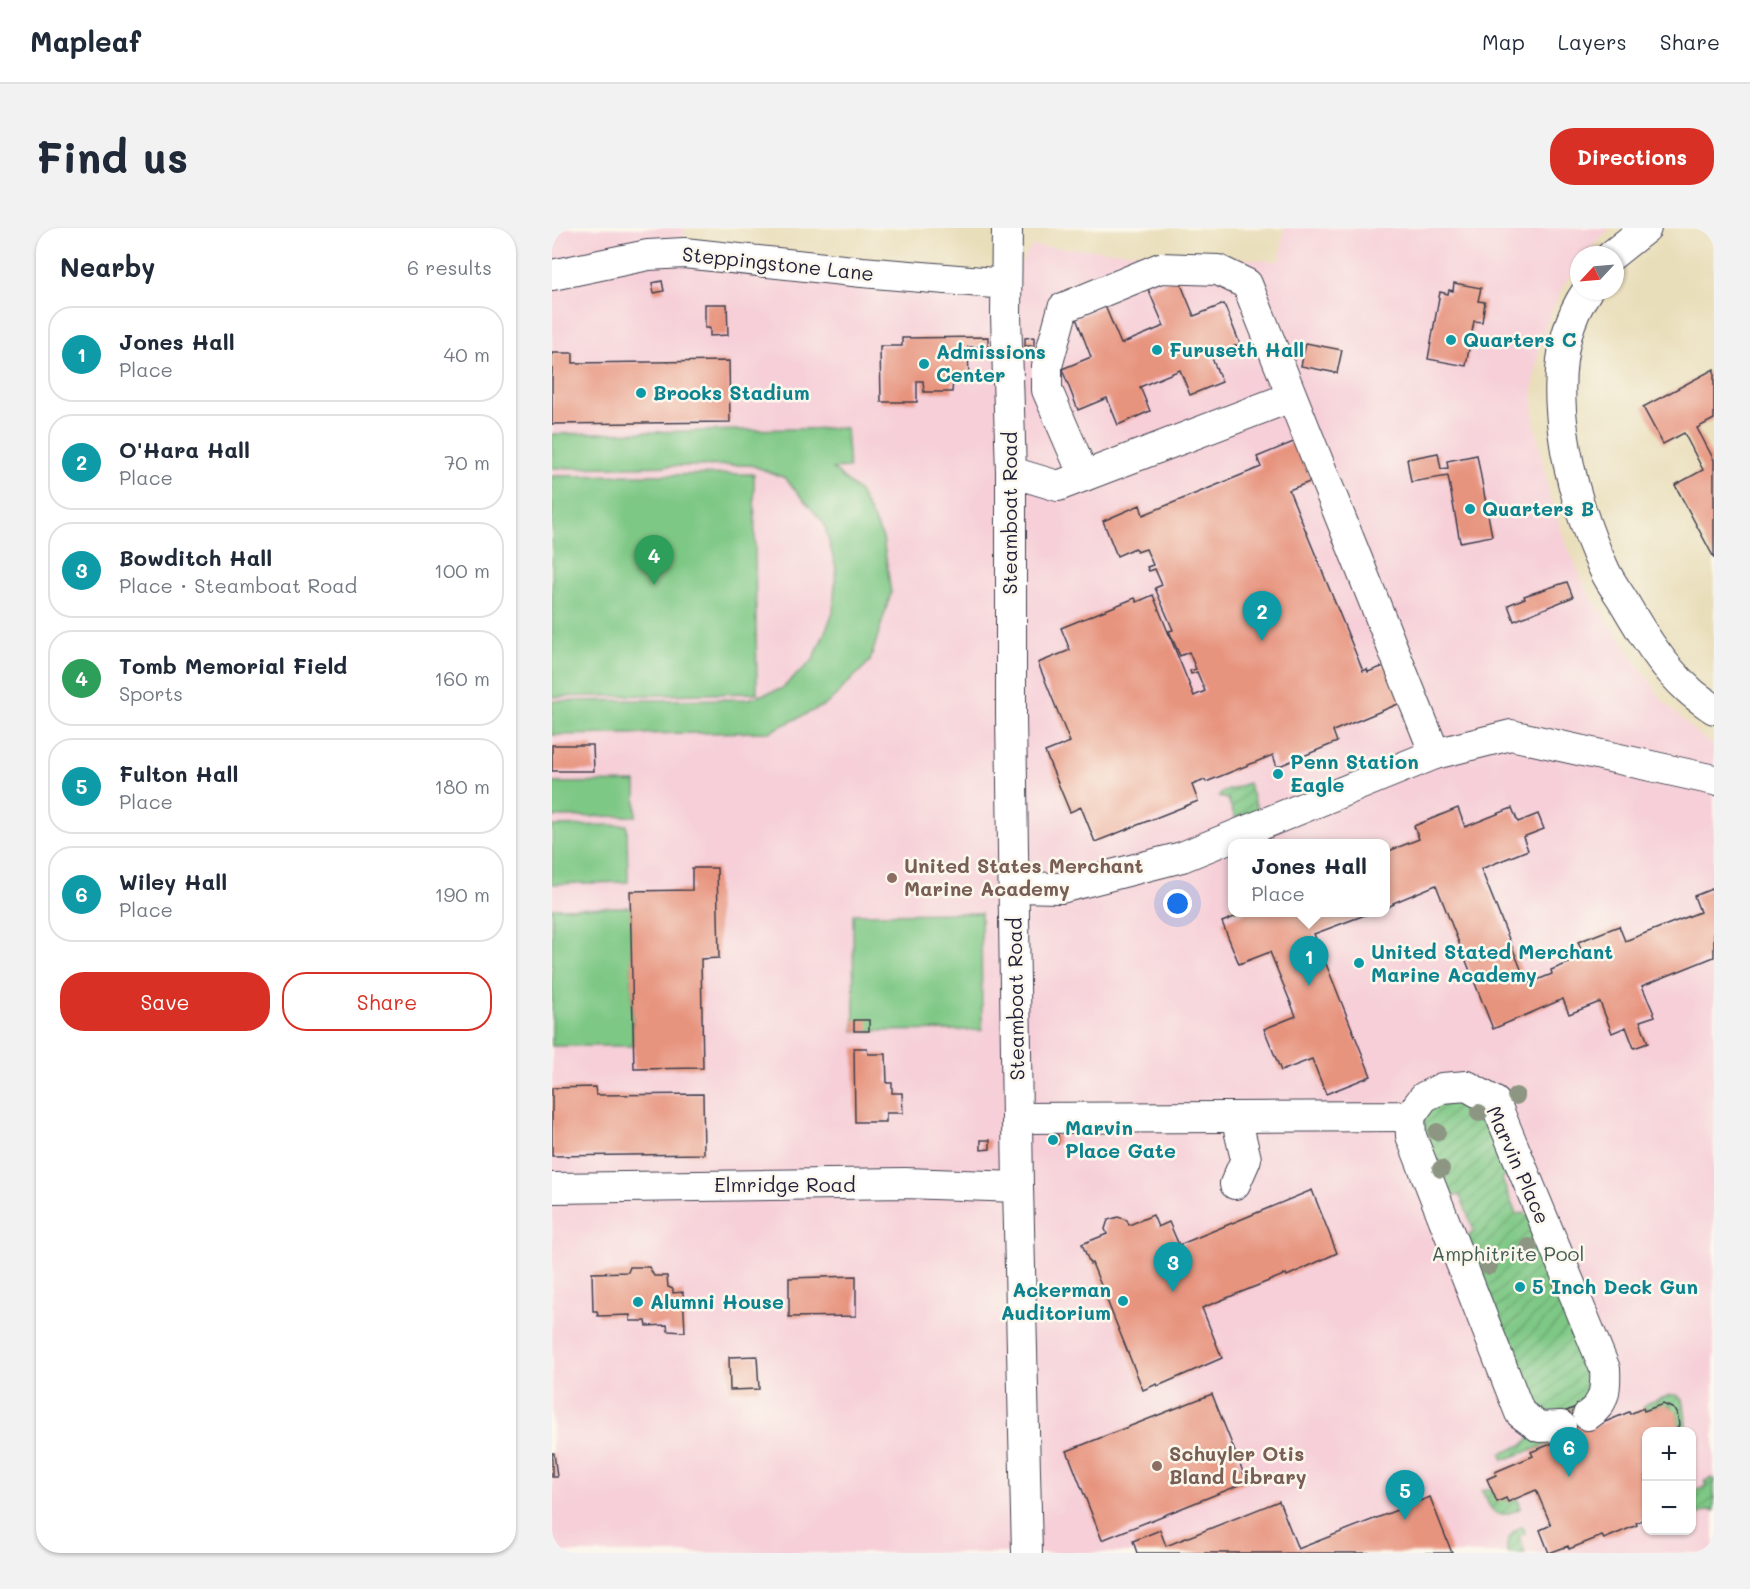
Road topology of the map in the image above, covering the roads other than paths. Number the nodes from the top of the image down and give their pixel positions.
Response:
1 (1008, 228) edge
2 (1646, 228) edge
3 (1623, 246) edge
4 (552, 274) edge
5 (1006, 284) junction
6 (1583, 300) edge
7 (1291, 397) junction
8 (1011, 472) junction
9 (1084, 476) junction
10 (1714, 709) edge
11 (1435, 754) junction
12 (1714, 780) edge
13 (1014, 887) junction
14 (1410, 1116) junction
15 (1236, 1117) junction
16 (1017, 1118) junction
17 (1235, 1184) dead end
18 (1018, 1186) junction
19 (552, 1188) edge
20 (1027, 1553) edge

1 - 5 street, Steamboat Road
2 - 3 street
4 - 5 street, Steppingstone Lane
5 - 8 street, Steamboat Road
6 - 10 street
7 - 9 street
7 - 9 street
7 - 11 street
8 - 9 street
8 - 13 street, Steamboat Road
11 - 12 street
11 - 13 street
13 - 16 street, Steamboat Road
14 - 14 street, Marvin Place
14 - 15 street
15 - 16 street
15 - 17 street
16 - 18 street, Steamboat Road
18 - 19 street, Elmridge Road
18 - 20 street, Steamboat Road

